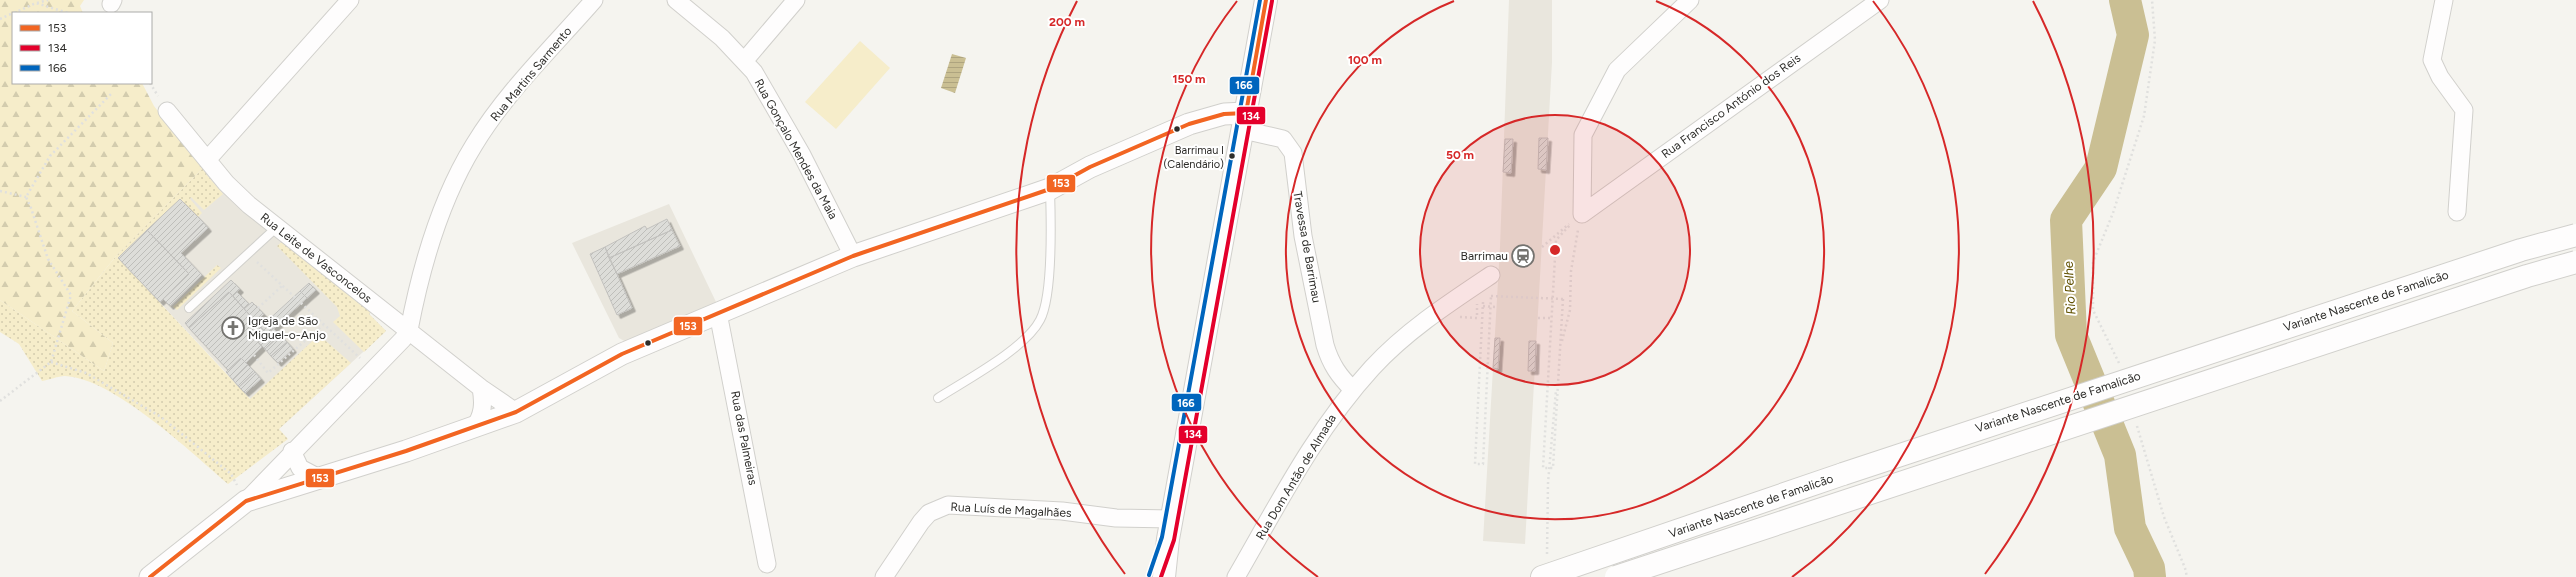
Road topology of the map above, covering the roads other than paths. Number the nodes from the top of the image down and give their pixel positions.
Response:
1 (350, 0) edge
2 (594, 0) edge
3 (676, 0) edge
4 (796, 0) edge
5 (1266, 0) edge
6 (1690, 0) edge
7 (1880, 0) edge
8 (2444, 0) edge
9 (744, 60) junction
10 (167, 111) dead end
11 (1244, 121) junction
12 (207, 160) junction
13 (1050, 189) junction
14 (2457, 212) dead end
15 (276, 227) junction
16 (2576, 235) edge
17 (853, 256) junction
18 (2576, 262) edge
19 (1488, 277) road end
20 (189, 308) dead end
21 (718, 313) junction
22 (409, 330) junction
23 (482, 388) junction
24 (1353, 390) junction
25 (938, 398) dead end
26 (516, 412) junction
27 (474, 428) junction
28 (292, 451) junction
29 (319, 478) junction
30 (246, 501) junction
31 (1170, 529) junction
32 (767, 564) dead end
33 (150, 577) edge
34 (884, 577) edge
35 (1155, 577) edge
36 (1164, 577) edge
37 (1236, 577) edge
38 (1542, 577) edge
39 (1616, 577) edge

1 - 12 street
2 - 22 street, Rua Martins Sarmento
3 - 9 street, Rua Gonçalo Mendes da Maia
4 - 9 street
5 - 11 main road
6 - 7 street, Rua Francisco António dos Reis
8 - 14 street
9 - 17 street, Rua Gonçalo Mendes da Maia
10 - 12 street, Rua Leite de Vasconcelos
11 - 13 street
11 - 24 street, Travessa de Barrimau
11 - 31 main road
12 - 15 street, Rua Leite de Vasconcelos
13 - 17 street
13 - 25 lane
15 - 20 lane
15 - 22 street, Rua Leite de Vasconcelos
16 - 38 main road, Variante Nascente de Famalicão, bridge
17 - 21 street
18 - 39 main road, Variante Nascente de Famalicão, bridge
19 - 24 street, Rua Dom Antão de Almada
21 - 26 street
21 - 32 street, Rua das Palmeiras
22 - 23 street, Rua Leite de Vasconcelos
22 - 28 street
23 - 26 street, Rua Leite de Vasconcelos
23 - 27 street
24 - 37 street, Rua Dom Antão de Almada
26 - 27 street
27 - 29 street
28 - 29 street
28 - 30 street
29 - 30 street
30 - 33 street
31 - 34 street, Rua Luís de Magalhães
31 - 35 main road
31 - 36 main road

